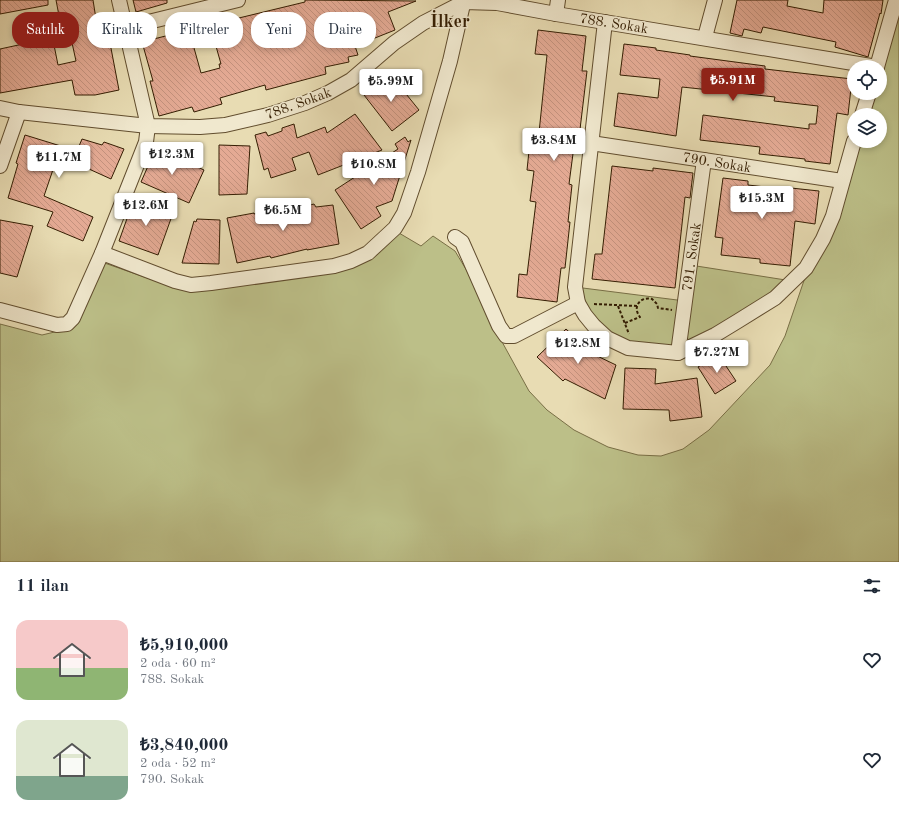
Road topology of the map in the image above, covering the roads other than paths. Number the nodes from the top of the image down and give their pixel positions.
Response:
1 (119, 0) edge
2 (238, 0) edge
3 (558, 0) edge
4 (715, 0) edge
5 (896, 0) edge
6 (464, 1) edge
7 (121, 12) edge
8 (556, 14) junction
9 (157, 20) edge
10 (605, 22) junction
11 (705, 38) junction
12 (129, 48) edge
13 (879, 60) edge
14 (847, 62) edge
15 (0, 108) edge
16 (19, 112) junction
17 (148, 126) junction
18 (591, 143) junction
19 (852, 148) edge
20 (704, 160) junction
21 (0, 166) edge
22 (842, 181) junction
23 (455, 237) dead end
24 (102, 253) junction
25 (578, 303) junction
26 (0, 310) edge
27 (678, 353) junction

1 - 7 street
2 - 9 street
3 - 8 street
4 - 11 street
5 - 13 street
6 - 8 street, 788. Sokak
6 - 17 street, 788. Sokak
6 - 24 street
8 - 10 street, 788. Sokak
10 - 11 street, 788. Sokak
10 - 18 street
11 - 14 street, 788. Sokak
12 - 17 street
15 - 16 street, 788. Sokak
16 - 17 street, 788. Sokak
16 - 21 street
17 - 24 street
18 - 20 street, 790. Sokak
18 - 25 street
19 - 22 street
20 - 22 street, 790. Sokak
20 - 27 street, 791. Sokak
22 - 27 street
23 - 25 street
24 - 26 street
25 - 27 street

